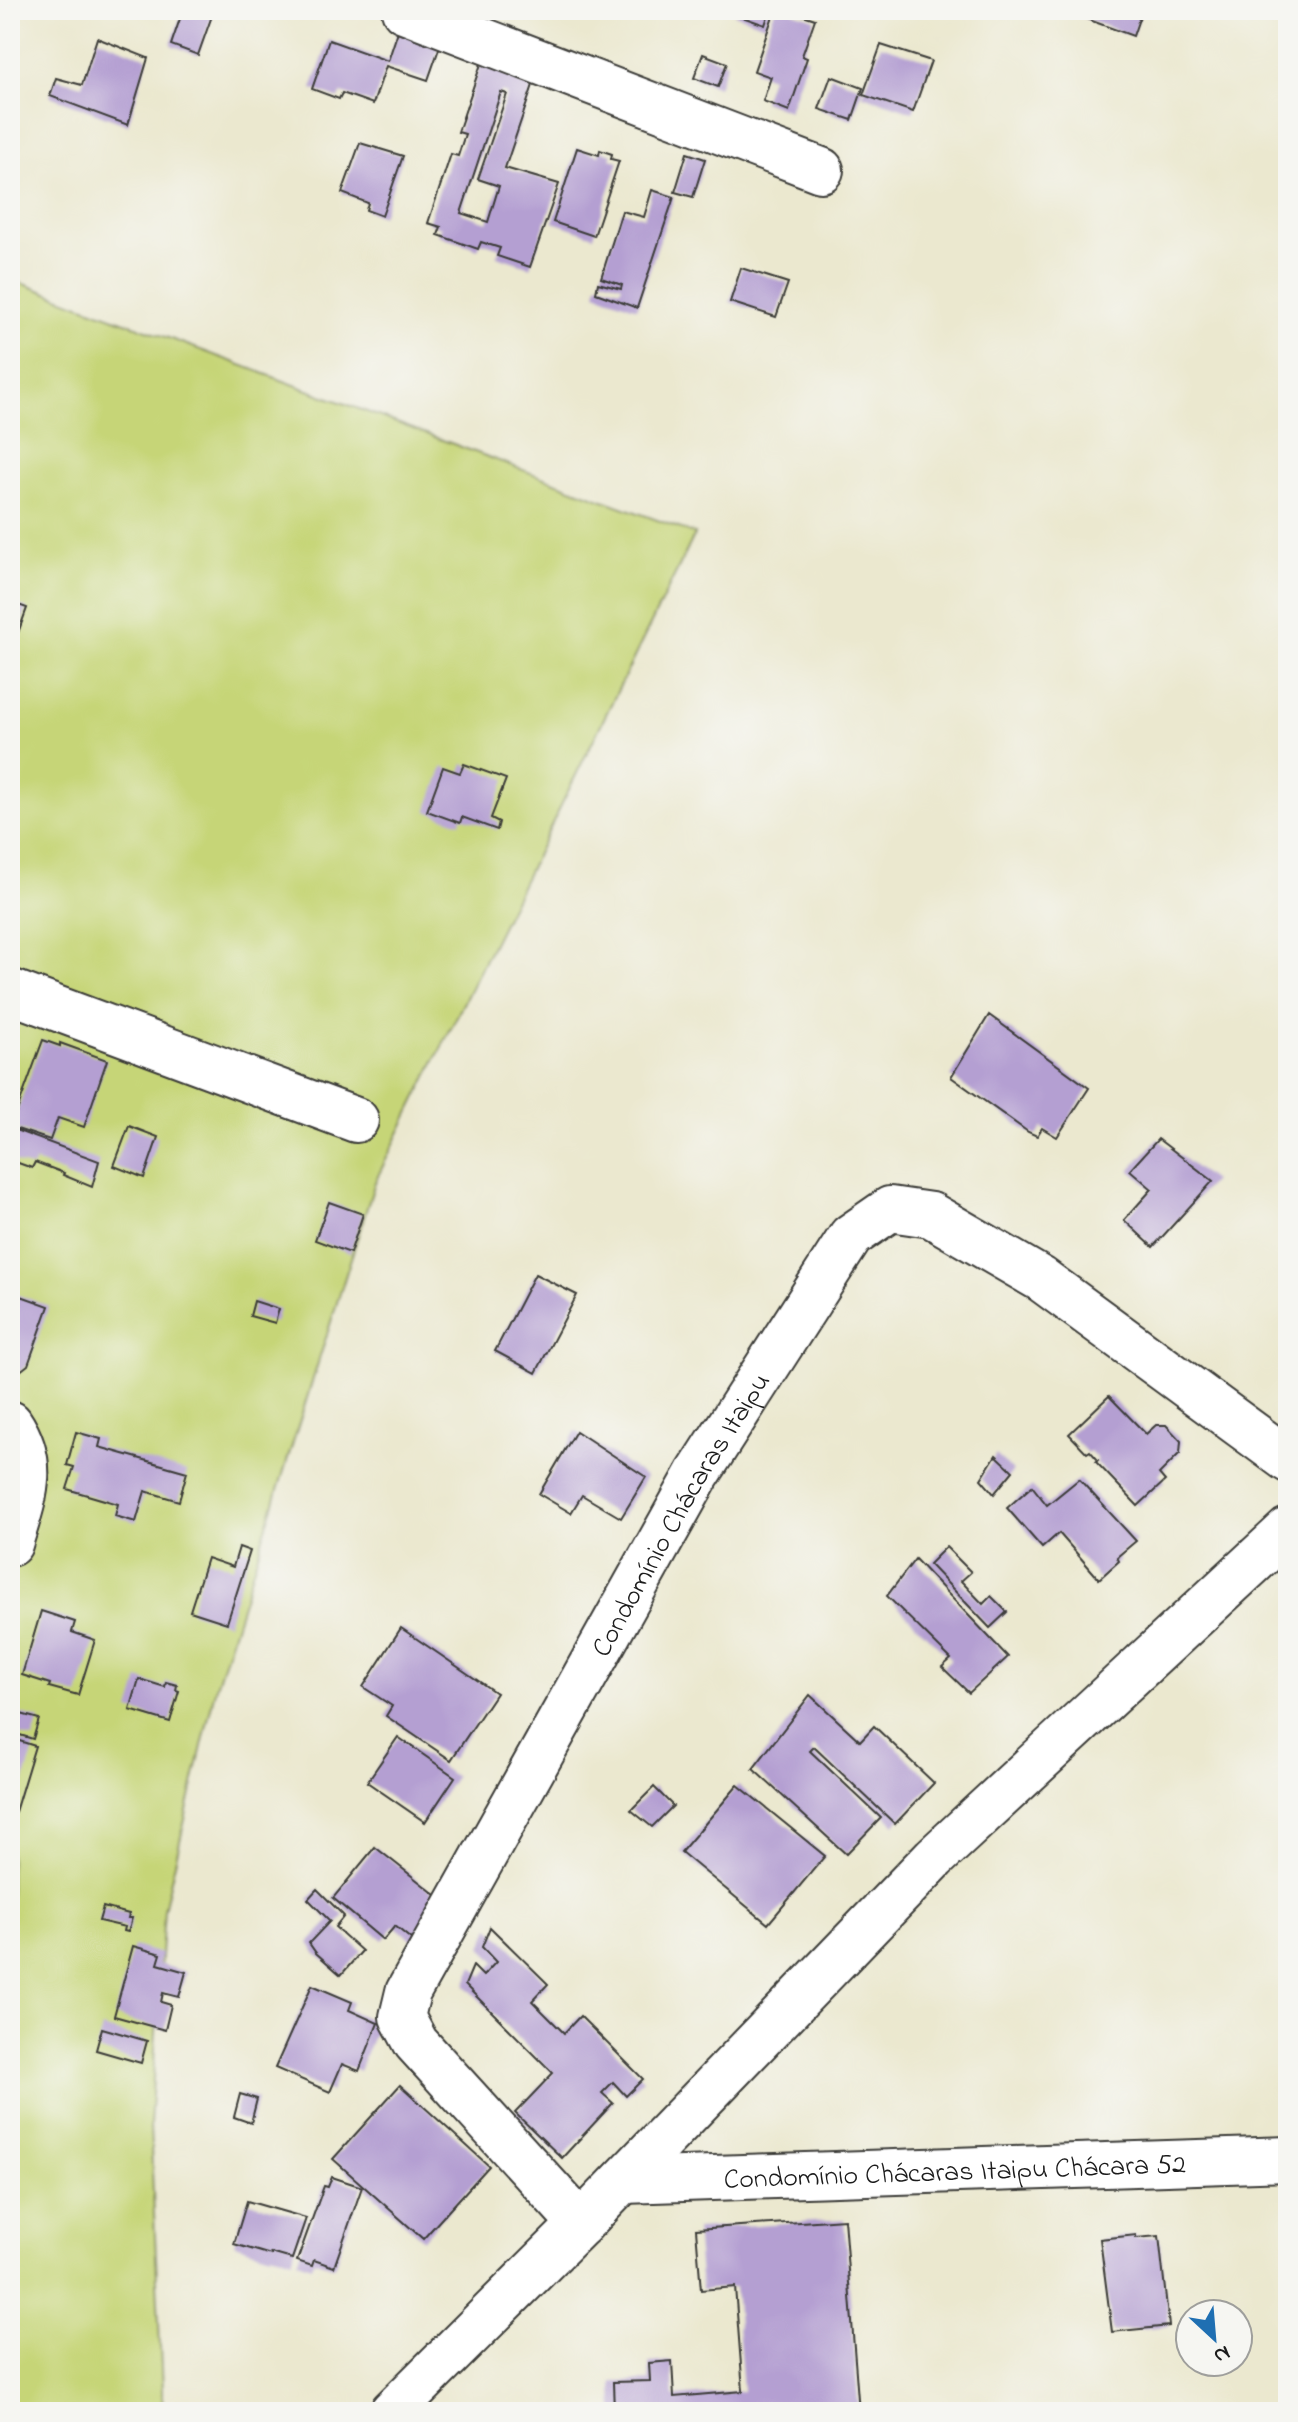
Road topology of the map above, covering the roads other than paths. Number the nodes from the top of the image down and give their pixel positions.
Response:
1 (404, 10) edge
2 (821, 170) dead end
3 (10, 991) edge
4 (356, 1120) dead end
5 (10, 1423) edge
6 (1288, 1460) edge
7 (1288, 1530) edge
8 (10, 1544) edge
9 (1288, 2159) edge
10 (623, 2181) junction
11 (581, 2224) junction
12 (392, 2412) edge

1 - 2 street
3 - 4 street
5 - 8 street
6 - 11 street, Condomínio Chácaras Itaipu
7 - 10 street
9 - 10 street, Condomínio Chácaras Itaipu Chácara 52
10 - 11 street
11 - 12 street

